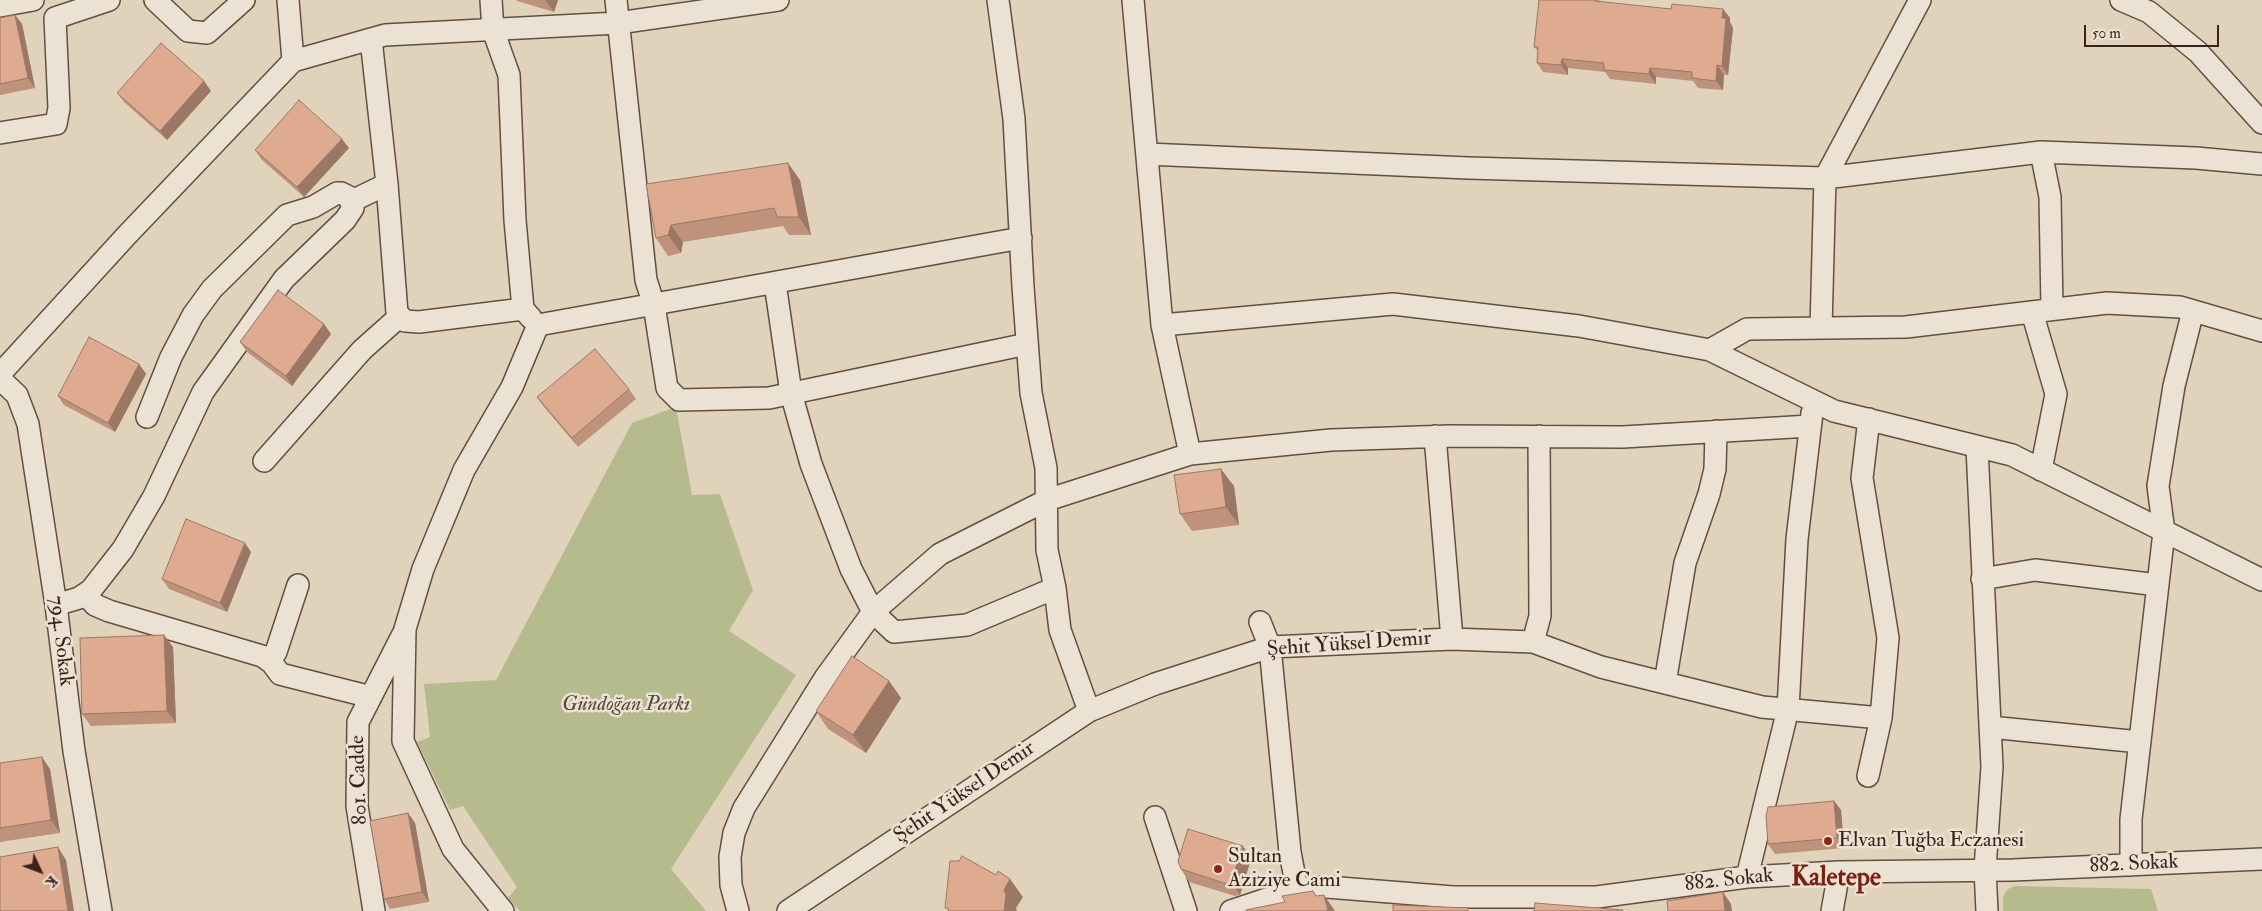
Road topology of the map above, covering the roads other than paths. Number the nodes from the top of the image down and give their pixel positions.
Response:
1 (33, 0) edge
2 (109, 0) edge
3 (155, 0) edge
4 (244, 0) edge
5 (288, 0) edge
6 (491, 0) edge
7 (616, 0) edge
8 (778, 0) edge
9 (998, 0) edge
10 (1133, 0) edge
11 (1920, 0) edge
12 (2121, 0) edge
13 (0, 6) edge
14 (54, 9) edge
15 (618, 23) junction
16 (493, 30) junction
17 (371, 39) junction
18 (293, 61) junction
19 (2262, 123) edge
20 (0, 133) edge
21 (2041, 152) junction
22 (1147, 154) junction
23 (2262, 164) edge
24 (1825, 178) junction
25 (387, 184) junction
26 (352, 201) junction
27 (1021, 238) junction
28 (775, 283) junction
29 (654, 305) junction
30 (523, 309) junction
31 (2042, 311) junction
32 (2193, 311) junction
33 (399, 317) junction
34 (538, 325) junction
35 (1162, 325) junction
36 (1821, 328) junction
37 (2262, 331) edge
38 (1027, 344) junction
39 (1710, 350) junction
40 (0, 374) edge
41 (0, 379) edge
42 (791, 393) junction
43 (1813, 400) junction
44 (147, 417) dead end
45 (1869, 419) junction
46 (1810, 426) junction
47 (1716, 431) junction
48 (1435, 436) junction
49 (1539, 436) junction
50 (1976, 447) junction
51 (1190, 454) junction
52 (264, 461) dead end
53 (2041, 470) junction
54 (1046, 500) junction
55 (2164, 532) junction
56 (1982, 579) junction
57 (2262, 580) edge
58 (298, 585) dead end
59 (2158, 585) junction
60 (1055, 588) junction
61 (85, 594) junction
62 (56, 605) junction
63 (873, 612) junction
64 (1260, 622) dead end
65 (405, 629) junction
66 (1452, 639) junction
67 (1533, 642) junction
68 (1270, 647) junction
69 (269, 661) junction
70 (1665, 683) junction
71 (371, 697) junction
72 (1788, 709) junction
73 (1089, 711) junction
74 (1881, 718) junction
75 (1990, 727) junction
76 (2140, 742) junction
77 (1868, 776) dead end
78 (1155, 817) dead end
79 (2262, 859) edge
80 (2131, 865) junction
81 (1984, 869) junction
82 (1839, 872) junction
83 (1747, 877) junction
84 (1297, 889) junction
85 (1525, 904) edge
86 (101, 911) edge
87 (374, 911) edge
88 (503, 911) edge
89 (738, 911) edge
90 (788, 911) edge
91 (1186, 911) edge
92 (1231, 911) edge
93 (1832, 911) edge
94 (1987, 911) edge

1 - 13 street
2 - 14 street
3 - 4 street
5 - 18 street
6 - 16 street
7 - 15 street
8 - 15 street
9 - 27 street
10 - 22 street
11 - 24 street
12 - 19 street
14 - 20 street
15 - 16 street
15 - 29 street
16 - 17 street
16 - 30 street
17 - 18 street
17 - 25 street
18 - 40 street
21 - 23 street
21 - 24 street
21 - 31 street
22 - 24 street
22 - 35 street
24 - 36 street
25 - 26 street
25 - 33 street
26 - 44 street
26 - 61 street
27 - 28 street
27 - 38 street
28 - 29 street
28 - 42 street
29 - 34 street
29 - 42 street
30 - 33 street
30 - 34 street
31 - 32 street
31 - 36 street
31 - 53 street
32 - 37 street
32 - 55 street
33 - 52 street
34 - 65 street
35 - 39 street
35 - 51 street
36 - 39 street
38 - 42 street
38 - 54 street
39 - 43 street
41 - 62 street, 794. Sokak
42 - 63 street
43 - 45 street
43 - 46 street
45 - 50 street
45 - 74 street
46 - 47 street
46 - 72 street
47 - 49 street
47 - 70 street
48 - 49 street
48 - 51 street
48 - 66 street
49 - 67 street
50 - 53 street
50 - 56 street
51 - 54 street
53 - 55 street
54 - 60 street
54 - 63 street
55 - 57 street
55 - 59 street
56 - 59 street
56 - 75 street
58 - 69 street
59 - 76 street
60 - 63 street
60 - 73 street
61 - 62 street
61 - 69 street
62 - 86 street, 794. Sokak
63 - 89 street
64 - 68 street
65 - 71 street, 801. Cadde
65 - 88 street
66 - 67 street, Şehit Yüksel Demir
66 - 68 street, Şehit Yüksel Demir
67 - 70 street, Şehit Yüksel Demir
68 - 73 street, Şehit Yüksel Demir
68 - 84 street
69 - 71 street
70 - 72 street, Şehit Yüksel Demir
71 - 87 street, 801. Cadde
72 - 74 street, Şehit Yüksel Demir
72 - 83 street
73 - 90 street, Şehit Yüksel Demir
74 - 77 street
75 - 76 street
75 - 81 street
76 - 80 street
78 - 91 street
79 - 80 street, 882. Sokak
80 - 81 street, 882. Sokak
81 - 82 street, 882. Sokak
81 - 94 street
82 - 83 street, 882. Sokak
82 - 93 street
83 - 85 street, 882. Sokak
84 - 85 street, 882. Sokak
84 - 92 street, 882. Sokak

